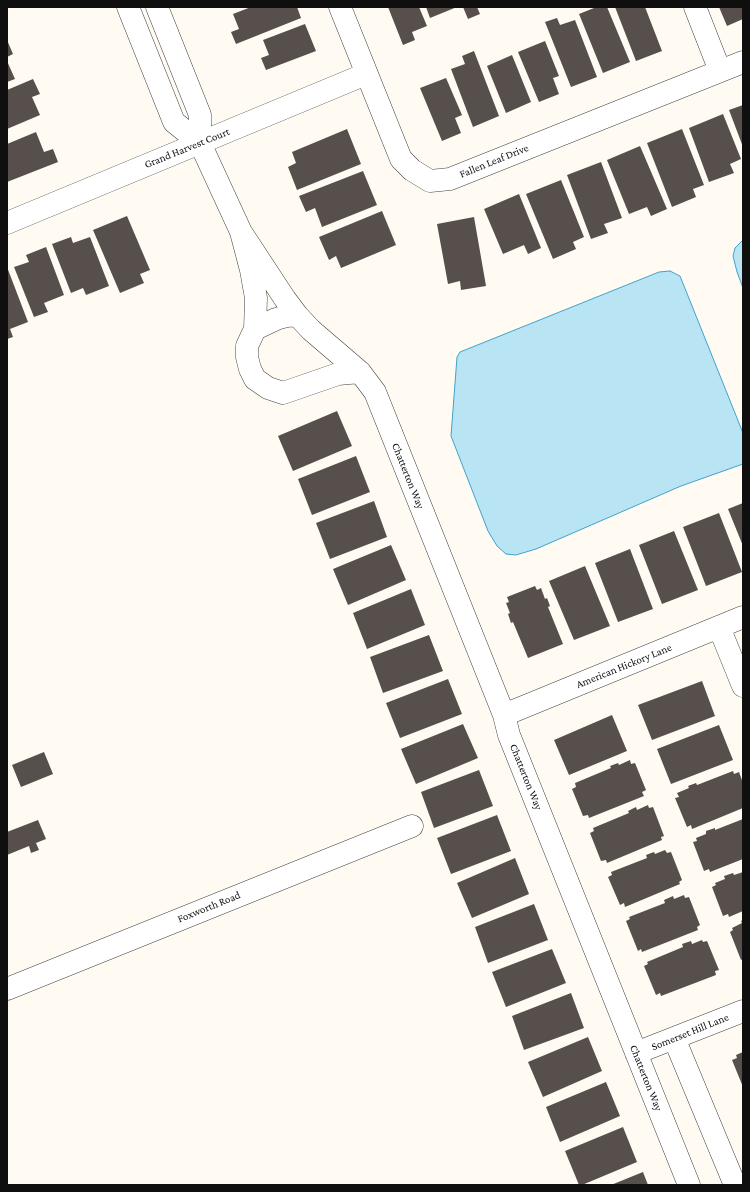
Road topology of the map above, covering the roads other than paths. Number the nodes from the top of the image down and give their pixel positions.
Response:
1 (128, 7) edge
2 (157, 7) edge
3 (340, 7) edge
4 (695, 7) edge
5 (176, 54) junction
6 (150, 62) junction
7 (743, 62) edge
8 (720, 71) junction
9 (366, 74) junction
10 (200, 143) junction
11 (7, 223) edge
12 (241, 232) junction
13 (297, 316) junction
14 (255, 329) junction
15 (360, 372) junction
16 (743, 617) edge
17 (718, 627) junction
18 (743, 686) edge
19 (504, 715) junction
20 (412, 826) dead end
21 (7, 989) edge
22 (743, 1011) edge
23 (674, 1038) junction
24 (636, 1053) junction
25 (689, 1185) edge
26 (734, 1185) edge

1 - 6 street
2 - 5 street
3 - 9 street, Fallen Leaf Drive
4 - 8 street
5 - 6 street
5 - 10 street
6 - 10 street
7 - 8 street, Fallen Leaf Drive
8 - 9 street, Fallen Leaf Drive
9 - 10 street, Grand Harvest Court
10 - 11 street, Grand Harvest Court
10 - 12 street
12 - 13 street, Chatterton Way
12 - 14 street
13 - 14 street
13 - 15 street, Chatterton Way
14 - 15 street
15 - 19 street, Chatterton Way
16 - 17 street, American Hickory Lane
17 - 18 street
17 - 19 street, American Hickory Lane
19 - 24 street, Chatterton Way
20 - 21 street, Foxworth Road
22 - 23 street, Somerset Hill Lane
23 - 24 street, Somerset Hill Lane
23 - 26 street
24 - 25 street, Chatterton Way

